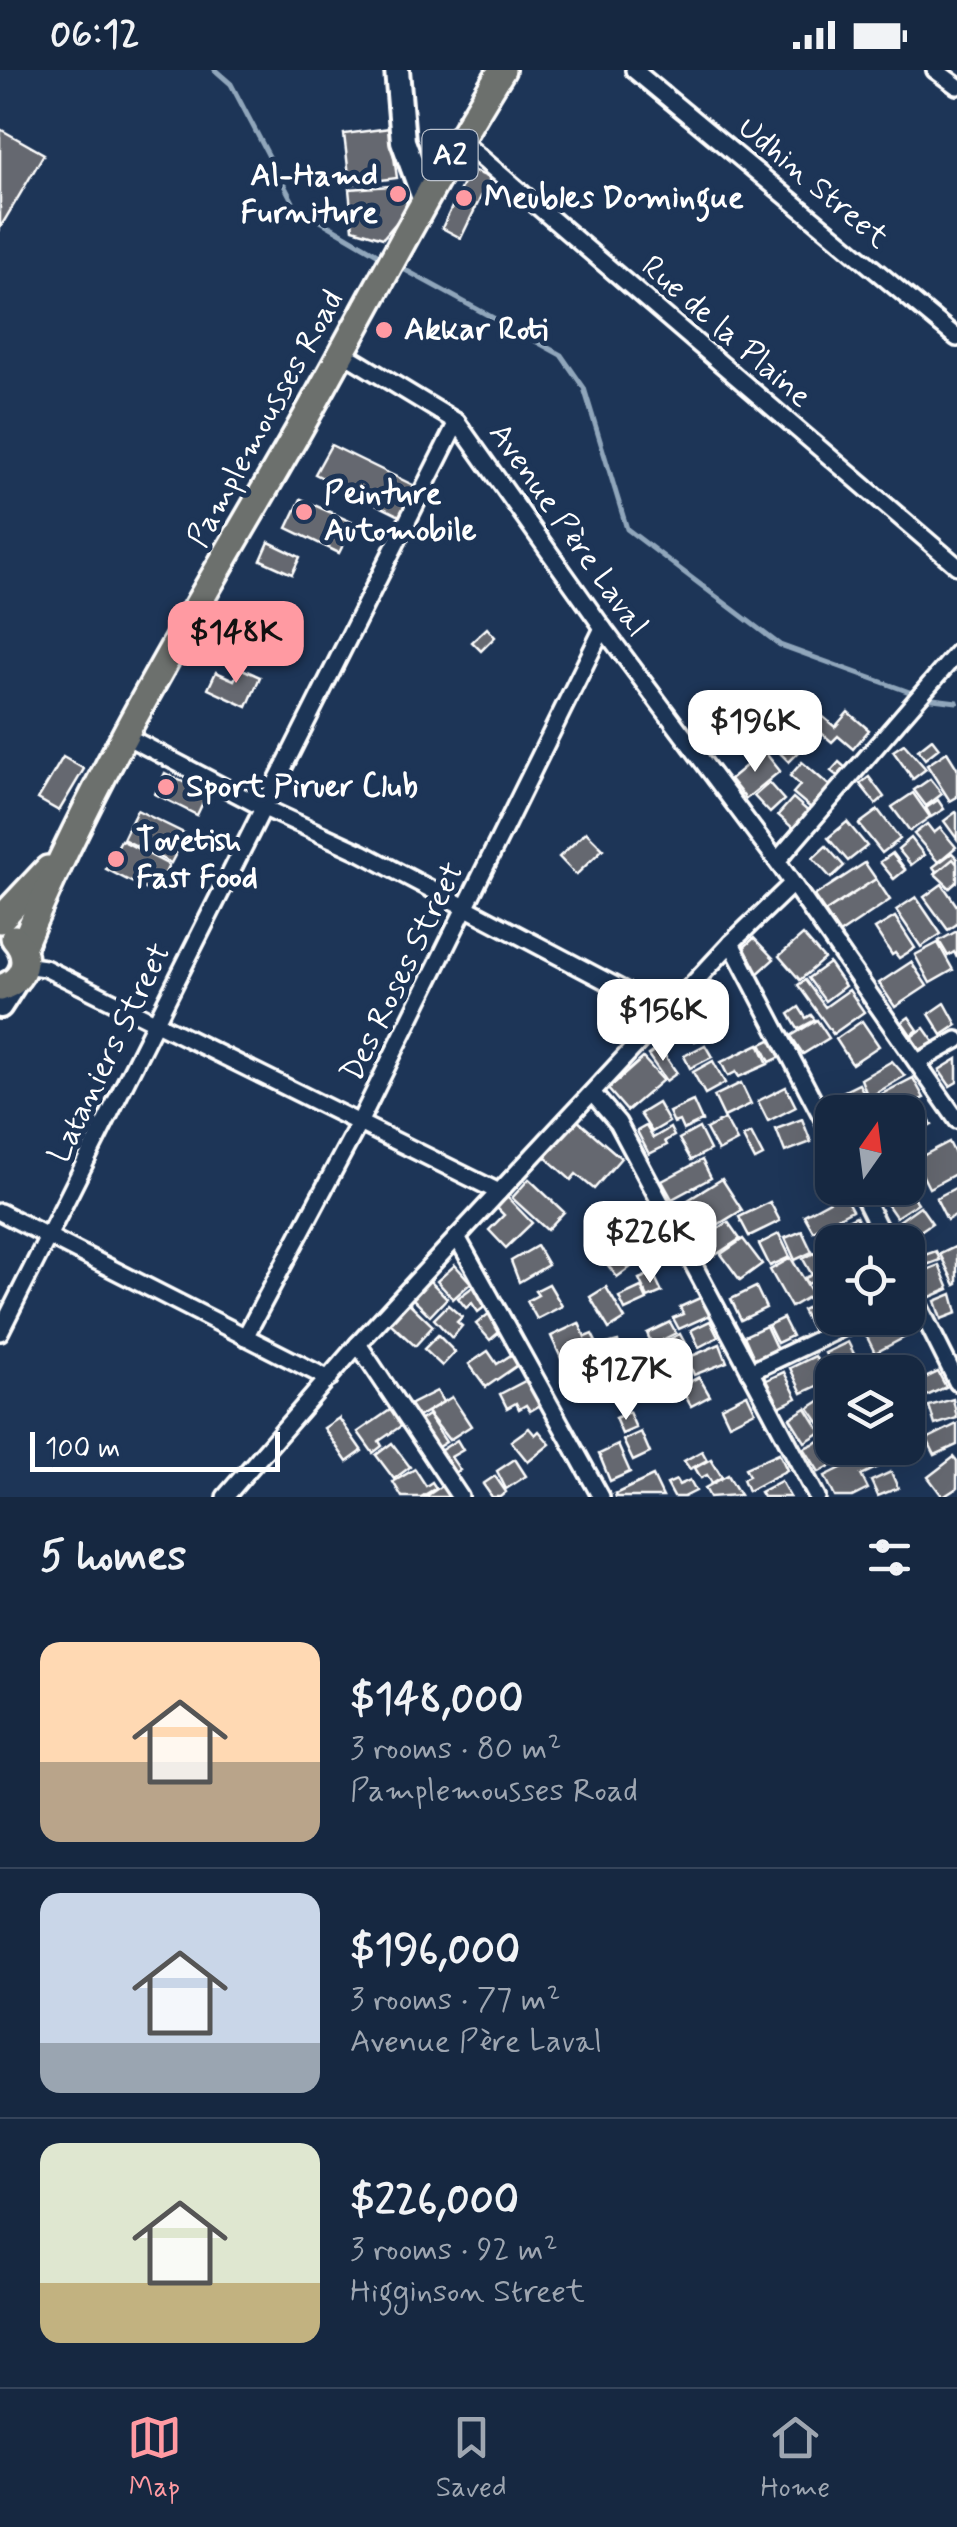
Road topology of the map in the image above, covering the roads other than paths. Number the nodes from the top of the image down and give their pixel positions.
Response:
1 (396, 70) edge
2 (502, 70) edge
3 (634, 70) edge
4 (935, 70) edge
5 (957, 86) edge
6 (459, 139) junction
7 (425, 202) junction
8 (957, 338) edge
9 (342, 353) junction
10 (457, 422) junction
11 (957, 566) edge
12 (603, 628) junction
13 (957, 653) edge
14 (124, 735) junction
15 (262, 807) junction
16 (62, 854) junction
17 (777, 861) junction
18 (791, 885) junction
19 (466, 908) junction
20 (0, 920) edge
21 (0, 932) edge
22 (731, 943) junction
23 (16, 970) edge
24 (0, 1006) edge
25 (666, 1013) junction
26 (156, 1022) junction
27 (957, 1040) edge
28 (918, 1062) junction
29 (593, 1094) junction
30 (815, 1102) edge
31 (957, 1120) edge
32 (359, 1123) junction
33 (499, 1192) junction
34 (0, 1212) edge
35 (48, 1237) junction
36 (458, 1237) junction
37 (925, 1321) edge
38 (0, 1332) edge
39 (827, 1335) edge
40 (245, 1337) junction
41 (358, 1344) junction
42 (750, 1372) junction
43 (328, 1379) junction
44 (957, 1382) edge
45 (225, 1497) edge
46 (460, 1497) edge
47 (601, 1497) edge
48 (816, 1497) edge

1 - 7 main road
2 - 6 main road, Pamplemousses Road / A2
3 - 8 street, Udhin Street
4 - 5 street
6 - 7 main road, Pamplemousses Road / A2
6 - 11 street, Rue de la Plaine
7 - 9 main road, Pamplemousses Road / A2
9 - 10 street, Avenue Père Laval
9 - 14 main road, Pamplemousses Road / A2
10 - 12 street, Avenue Père Laval
10 - 15 street, Lataniers Street
12 - 17 street, Avenue Père Laval
12 - 19 street, Des Roses Street
13 - 17 street
14 - 15 street
14 - 16 main road, Pamplemousses Road / A2
15 - 19 street
15 - 26 street, Lataniers Street
16 - 20 main road, Pamplemousses Road / A2
16 - 23 main road, Pamplemousses Road / A2
17 - 18 street, Avenue Père Laval
18 - 22 street
18 - 28 street, Avenue Père Laval
19 - 25 street
19 - 32 street, Des Roses Street
21 - 23 main road
22 - 25 street
22 - 30 street
23 - 24 main road
23 - 26 street
25 - 29 street
26 - 32 street
26 - 35 street, Lataniers Street
27 - 28 street
28 - 31 street, Avenue Père Laval
29 - 33 street
29 - 42 street
32 - 33 street
32 - 40 street, Des Roses Street
33 - 36 street
34 - 35 street
35 - 38 street, Lataniers Street
35 - 40 street
36 - 41 street
36 - 47 street
37 - 44 street
39 - 42 street
40 - 43 street
41 - 43 street
41 - 46 street
42 - 48 street
43 - 45 street

